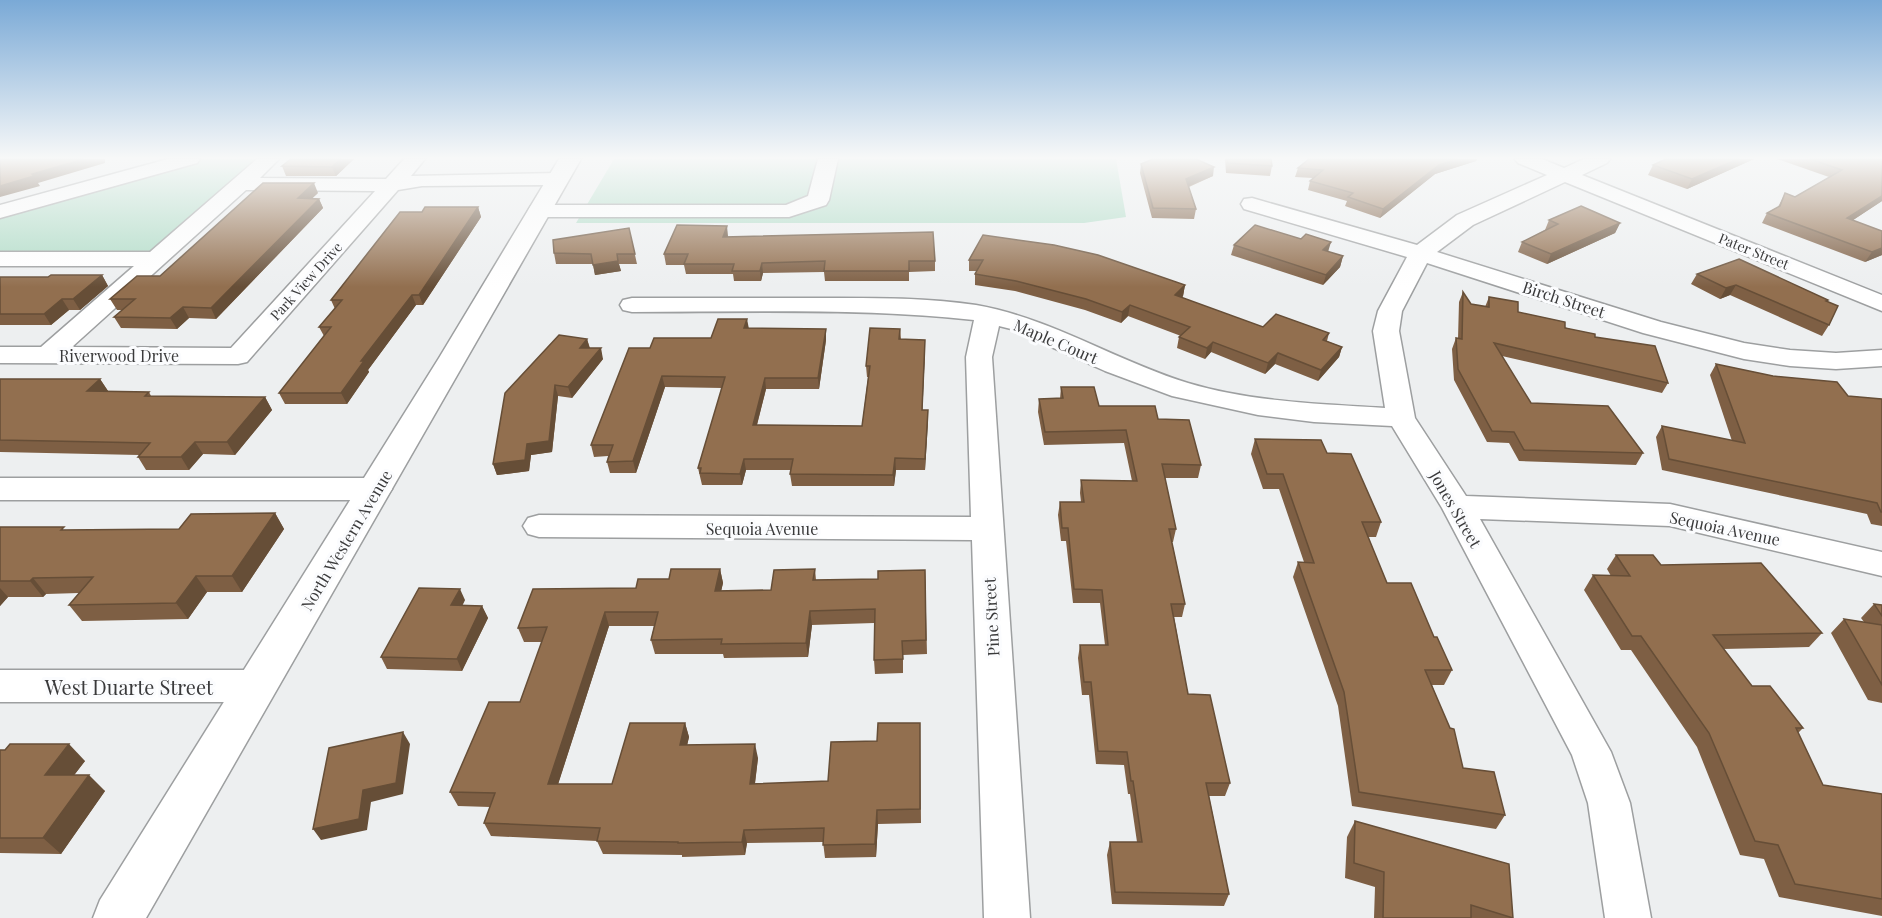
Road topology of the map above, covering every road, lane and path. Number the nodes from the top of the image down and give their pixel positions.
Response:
1 (36, 202) edge
2 (219, 202) edge
3 (377, 202) edge
4 (545, 202) edge
5 (703, 202) edge
6 (813, 202) edge
7 (1507, 202) edge
8 (1633, 202) edge
9 (1252, 204) dead end
10 (0, 212) edge
11 (1421, 253) junction
12 (0, 259) edge
13 (156, 259) junction
14 (1882, 304) edge
15 (632, 305) dead end
16 (988, 316) junction
17 (0, 355) edge
18 (48, 355) junction
19 (238, 356) joint
20 (1882, 358) edge
21 (1401, 418) junction
22 (0, 489) edge
23 (376, 489) junction
24 (1457, 507) junction
25 (539, 526) dead end
26 (986, 529) junction
27 (1882, 564) edge
28 (0, 686) edge
29 (258, 686) junction
30 (118, 918) edge
31 (1007, 918) edge
32 (1628, 918) edge

1 - 10 street
2 - 13 street
3 - 19 street, Park View Drive
4 - 23 main road, North Western Avenue
5 - 6 street
7 - 11 street, Jones Street
8 - 14 street, Pater Street
9 - 11 street, Birch Street
11 - 20 street, Birch Street
11 - 21 street, Jones Street
12 - 13 street
13 - 18 street
15 - 16 street, Maple Court
16 - 21 street, Maple Court
16 - 26 street, Pine Street
17 - 18 street, Riverwood Drive
18 - 19 street, Riverwood Drive
21 - 24 street, Jones Street
22 - 23 street
23 - 29 main road, North Western Avenue
24 - 27 street, Sequoia Avenue
24 - 32 street, Jones Street
25 - 26 street, Sequoia Avenue
26 - 31 street, Pine Street
28 - 29 street, West Duarte Street
29 - 30 main road, North Western Avenue

